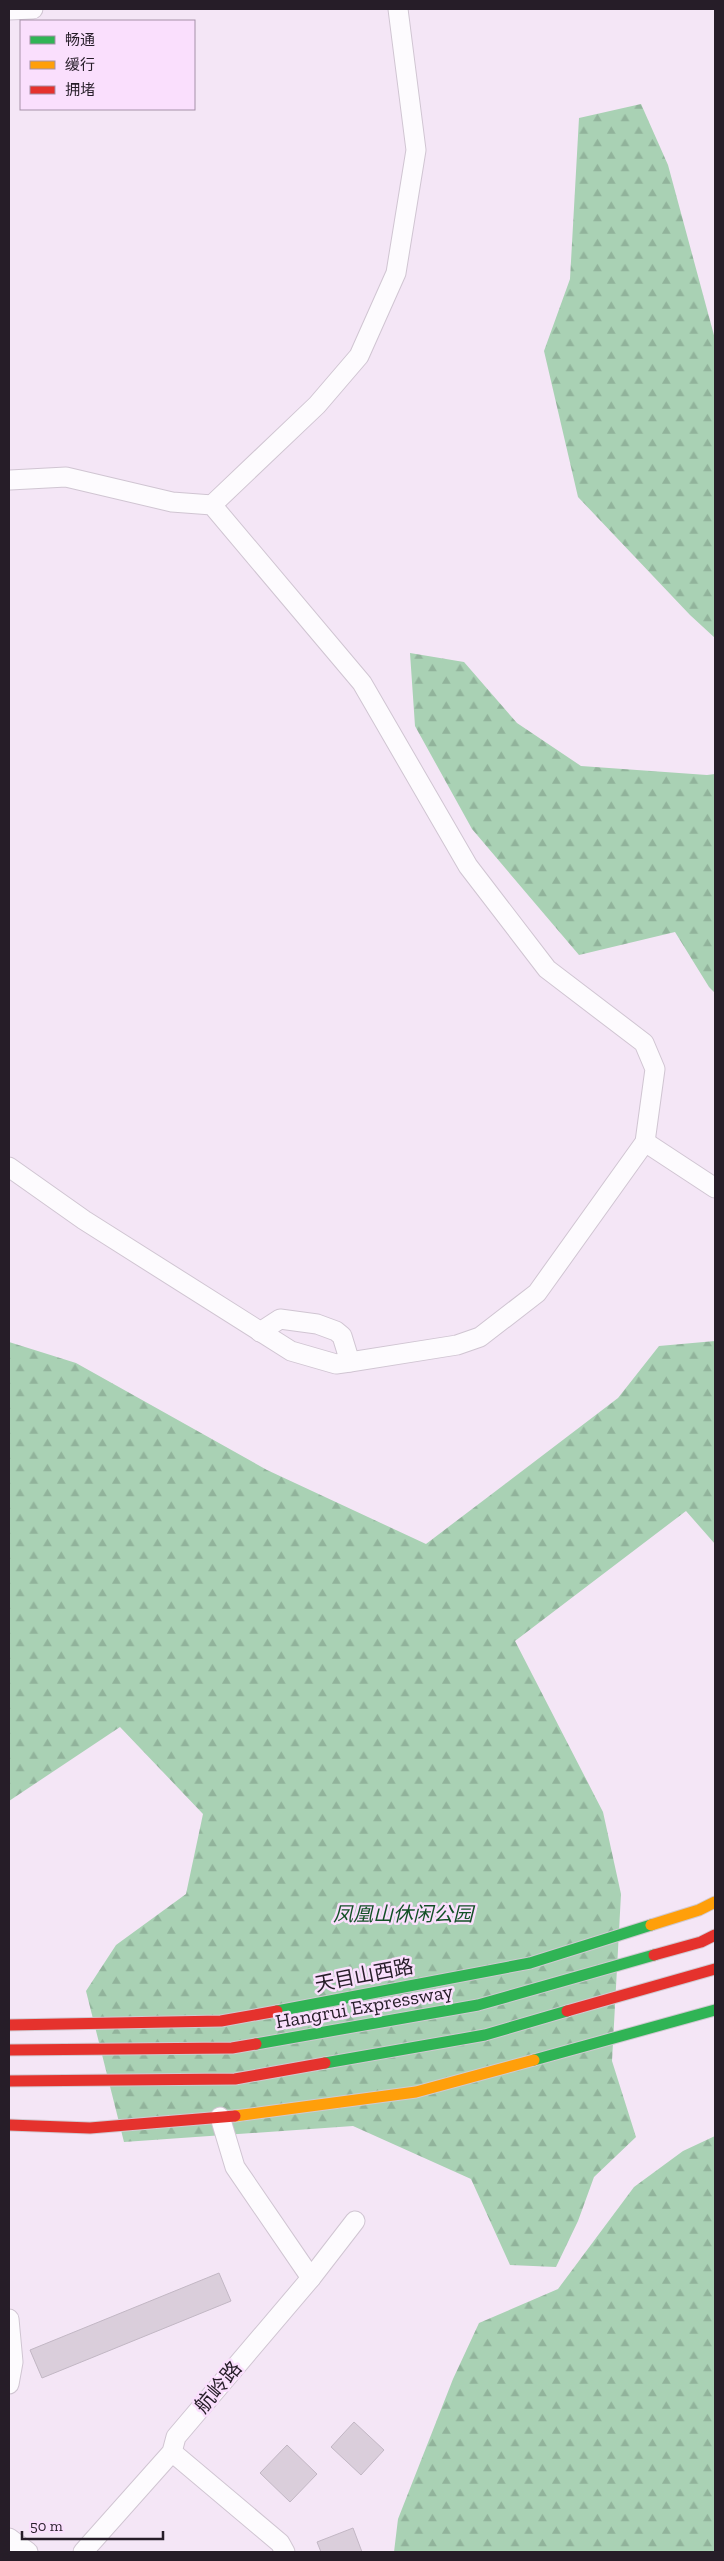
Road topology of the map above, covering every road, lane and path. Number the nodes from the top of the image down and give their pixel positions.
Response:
1 (33, 9) edge
2 (398, 9) edge
3 (9, 10) edge
4 (9, 481) edge
5 (212, 505) junction
6 (646, 1142) junction
7 (9, 1167) edge
8 (715, 1188) edge
9 (260, 1332) junction
10 (350, 1362) junction
11 (715, 1902) edge
12 (715, 1935) edge
13 (715, 1969) edge
14 (715, 2010) edge
15 (9, 2025) edge
16 (9, 2050) edge
17 (9, 2081) edge
18 (220, 2117) junction
19 (9, 2125) edge
20 (355, 2221) dead end
21 (311, 2278) junction
22 (9, 2319) edge
23 (9, 2384) edge
24 (172, 2452) junction
25 (9, 2538) edge
26 (28, 2552) edge
27 (83, 2552) edge
28 (285, 2552) edge

1 - 3 street
2 - 5 street
4 - 5 street
5 - 6 street
6 - 8 street
6 - 10 street
7 - 9 street
9 - 10 street
9 - 10 street
11 - 15 highway, 天目山西路
12 - 16 highway, Hangrui Expressway
13 - 17 highway
14 - 18 highway
18 - 19 highway
18 - 21 street
20 - 21 street, 航岭路
21 - 24 street, 航岭路
22 - 23 street
24 - 27 street, 航岭路
24 - 28 street
25 - 26 street

